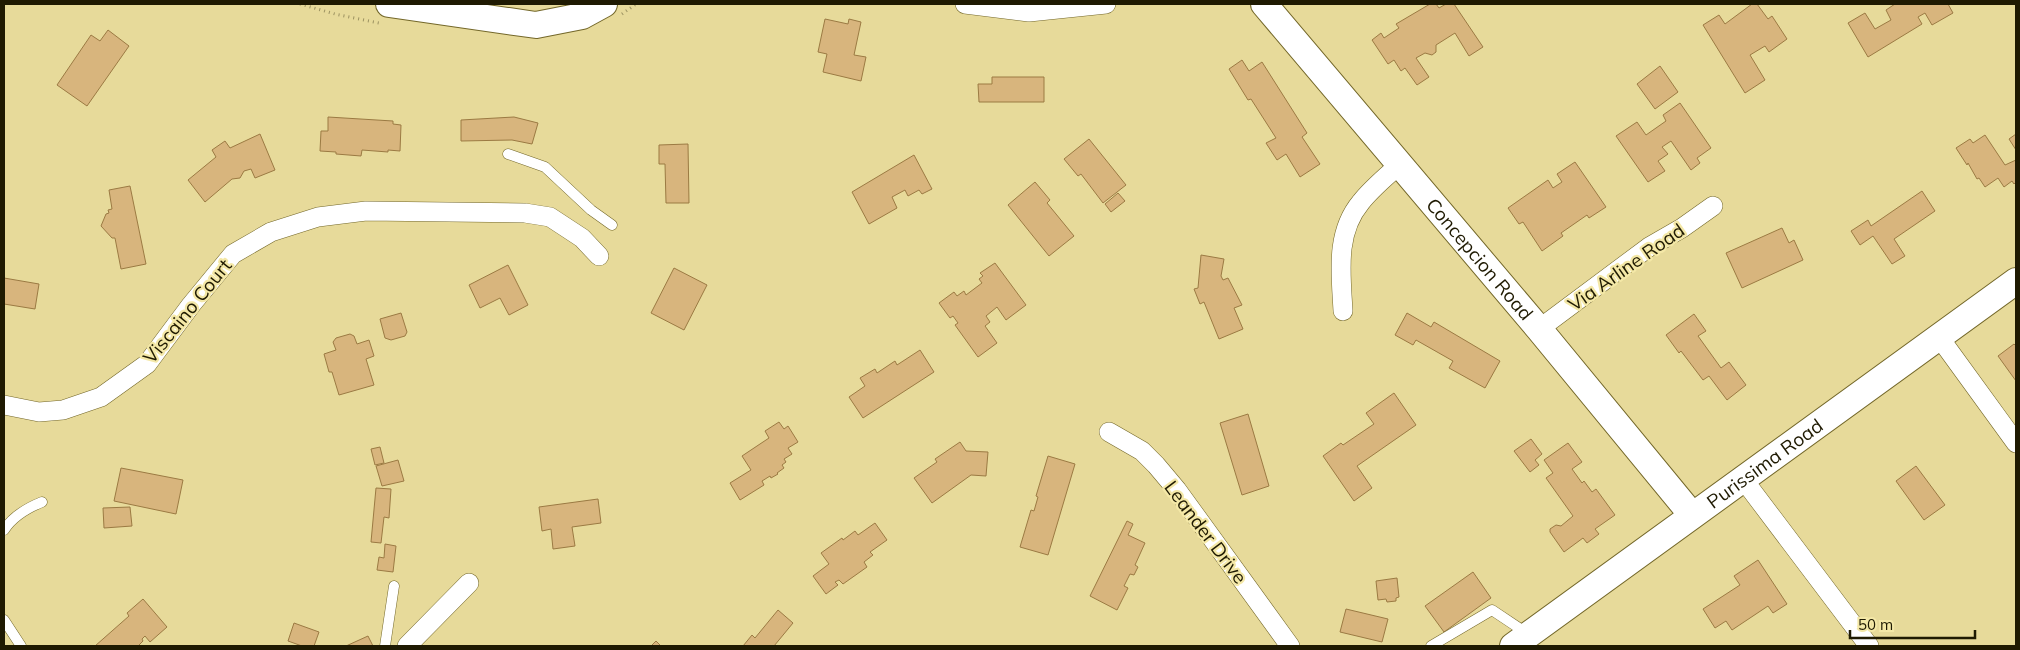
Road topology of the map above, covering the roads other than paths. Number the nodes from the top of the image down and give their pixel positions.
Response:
1 (389, 4) edge
2 (604, 4) edge
3 (965, 4) edge
4 (1106, 4) edge
5 (1264, 4) edge
6 (508, 154) dead end
7 (1400, 164) junction
8 (1713, 206) dead end
9 (612, 224) dead end
10 (599, 256) dead end
11 (2016, 281) edge
12 (1343, 310) dead end
13 (1539, 329) junction
14 (1939, 337) junction
15 (4, 405) edge
16 (1109, 432) dead end
17 (2016, 443) edge
18 (1743, 479) junction
19 (42, 502) dead end
20 (1692, 515) junction
21 (4, 530) edge
22 (468, 584) dead end
23 (394, 586) dead end
24 (4, 620) edge
25 (1521, 641) edge
26 (21, 646) edge
27 (385, 646) edge
28 (407, 646) edge
29 (1290, 646) edge
30 (1431, 646) edge
31 (1869, 646) edge

1 - 2 street
3 - 4 street
5 - 7 street, Concepcion Road
6 - 9 lane
7 - 12 street
7 - 13 street, Concepcion Road
8 - 13 street, Via Arline Road
10 - 15 street, Viscaino Court
11 - 14 street, Purissima Road
13 - 20 street, Concepcion Road
14 - 17 street
14 - 18 street, Purissima Road
16 - 29 street, Leander Drive
18 - 20 street, Purissima Road
18 - 31 street
19 - 21 lane
20 - 25 street, Purissima Road
22 - 28 street
23 - 27 lane
24 - 26 lane
25 - 30 lane

